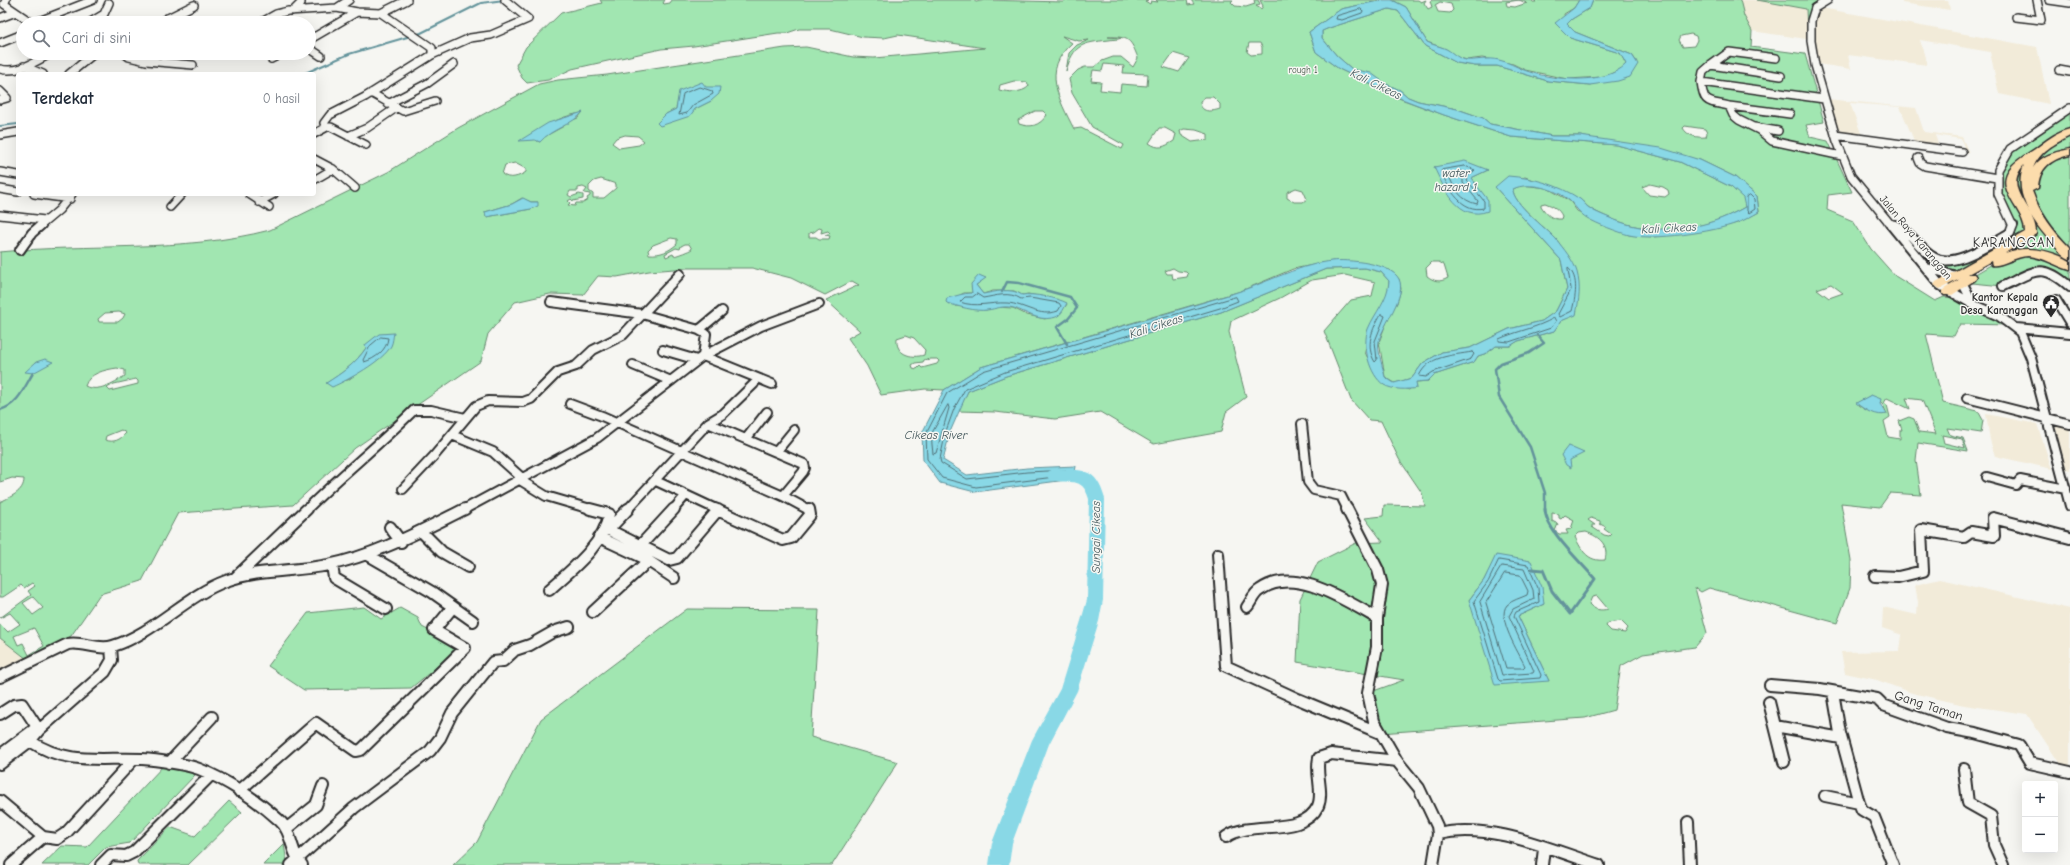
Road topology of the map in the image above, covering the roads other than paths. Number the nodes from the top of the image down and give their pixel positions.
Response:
1 (6, 0) edge
2 (93, 0) edge
3 (301, 0) edge
4 (349, 0) edge
5 (406, 0) edge
6 (506, 0) edge
7 (1828, 0) edge
8 (2037, 0) edge
9 (2049, 0) edge
10 (109, 3) dead end
11 (2070, 3) edge
12 (194, 5) dead end
13 (337, 8) junction
14 (293, 11) junction
15 (16, 12) junction
16 (357, 12) junction
17 (381, 13) junction
18 (22, 16) edge
19 (51, 16) edge
20 (101, 16) edge
21 (171, 16) edge
22 (274, 16) edge
23 (2016, 17) dead end
24 (0, 18) edge
25 (316, 36) edge
26 (16, 37) edge
27 (0, 43) edge
28 (316, 53) edge
29 (432, 55) junction
30 (321, 56) dead end
31 (1776, 58) dead end
32 (37, 60) edge
33 (86, 60) edge
34 (142, 60) edge
35 (146, 61) joint
36 (454, 64) dead end
37 (193, 65) dead end
38 (1711, 65) junction
39 (24, 66) junction
40 (0, 69) edge
41 (2059, 70) dead end
42 (38, 72) edge
43 (71, 72) edge
44 (2070, 72) edge
45 (1781, 76) dead end
46 (1701, 82) junction
47 (0, 91) edge
48 (371, 93) junction
49 (1824, 99) junction
50 (0, 100) edge
51 (435, 101) dead end
52 (388, 104) junction
53 (1729, 106) junction
54 (396, 108) junction
55 (2070, 108) edge
56 (1790, 114) dead end
57 (327, 127) junction
58 (1753, 127) junction
59 (1778, 130) dead end
60 (16, 132) edge
61 (2070, 132) edge
62 (316, 133) edge
63 (0, 135) edge
64 (1835, 135) junction
65 (348, 136) junction
66 (366, 145) dead end
67 (1962, 152) dead end
68 (2036, 152) junction
69 (2070, 152) edge
70 (1842, 156) junction
71 (1918, 158) dead end
72 (316, 160) edge
73 (333, 169) junction
74 (0, 172) edge
75 (16, 175) edge
76 (1997, 178) junction
77 (316, 179) edge
78 (356, 188) dead end
79 (0, 189) edge
80 (16, 192) edge
81 (71, 196) edge
82 (180, 196) edge
83 (252, 196) edge
84 (270, 196) edge
85 (259, 202) junction
86 (269, 207) dead end
87 (170, 208) dead end
88 (0, 215) edge
89 (45, 220) junction
90 (1887, 222) junction
91 (2070, 248) edge
92 (20, 250) dead end
93 (2070, 255) edge
94 (2070, 266) edge
95 (1927, 268) junction
96 (680, 274) dead end
97 (1959, 279) junction
98 (2003, 286) dead end
99 (2070, 287) edge
100 (1944, 288) junction
101 (2056, 300) dead end
102 (551, 302) dead end
103 (819, 304) dead end
104 (1974, 305) junction
105 (722, 311) dead end
106 (642, 314) junction
107 (2070, 323) edge
108 (2016, 328) junction
109 (699, 330) junction
110 (2070, 333) edge
111 (663, 350) dead end
112 (700, 358) junction
113 (633, 365) dead end
114 (671, 381) junction
115 (754, 384) dead end
116 (772, 384) dead end
117 (1967, 398) dead end
118 (570, 404) dead end
119 (767, 412) dead end
120 (466, 418) junction
121 (2046, 418) junction
122 (617, 423) junction
123 (708, 423) junction
124 (1302, 424) dead end
125 (2070, 424) edge
126 (794, 430) dead end
127 (452, 436) junction
128 (746, 439) junction
129 (682, 451) junction
130 (776, 452) junction
131 (1987, 477) dead end
132 (521, 480) junction
133 (656, 481) junction
134 (403, 489) dead end
135 (2066, 490) junction
136 (686, 495) junction
137 (783, 496) junction
138 (2070, 506) edge
139 (718, 510) junction
140 (390, 527) dead end
141 (422, 532) junction
142 (599, 537) junction
143 (2070, 538) edge
144 (401, 542) junction
145 (640, 546) junction
146 (1218, 554) dead end
147 (368, 555) junction
148 (648, 561) junction
149 (332, 565) junction
150 (468, 567) dead end
151 (1875, 576) dead end
152 (235, 578) junction
153 (674, 578) dead end
154 (549, 590) dead end
155 (453, 607) junction
156 (1247, 608) dead end
157 (386, 609) dead end
158 (593, 612) dead end
159 (1377, 618) junction
160 (473, 621) dead end
161 (569, 627) dead end
162 (111, 647) junction
163 (0, 677) edge
164 (1770, 685) dead end
165 (1833, 692) junction
166 (1769, 702) dead end
167 (0, 714) edge
168 (212, 718) dead end
169 (1775, 726) junction
170 (38, 729) junction
171 (1380, 733) junction
172 (1841, 738) junction
173 (30, 741) junction
174 (0, 755) edge
175 (134, 759) junction
176 (1397, 761) junction
177 (1784, 762) dead end
178 (170, 763) junction
179 (0, 764) edge
180 (1964, 769) dead end
181 (2070, 772) edge
182 (210, 776) junction
183 (323, 786) dead end
184 (239, 791) junction
185 (1825, 796) dead end
186 (0, 801) edge
187 (1859, 803) junction
188 (1688, 822) dead end
189 (286, 829) junction
190 (1438, 834) junction
191 (43, 837) junction
192 (1226, 837) dead end
193 (1544, 849) junction
194 (297, 863) edge
195 (11, 865) edge
196 (101, 865) edge
197 (1433, 865) edge
198 (1542, 865) edge
199 (1599, 865) edge
200 (1690, 865) edge
201 (1893, 865) edge
202 (2003, 865) edge

1 - 15 street
2 - 19 street
3 - 14 street
4 - 13 street
5 - 17 street
6 - 29 street
7 - 49 street, Jalan Raya Karanggan
8 - 23 street
9 - 11 street
10 - 20 street
12 - 21 street
13 - 14 street
13 - 16 street
14 - 22 street
15 - 18 street
15 - 24 street
16 - 17 street
16 - 25 street
17 - 29 street
26 - 27 street
28 - 30 street
29 - 48 street
31 - 38 street
32 - 39 street
33 - 43 street
34 - 35 street
35 - 37 street
36 - 52 street
38 - 45 street
38 - 46 street
39 - 40 street
39 - 42 street
41 - 44 street
46 - 49 street
46 - 53 street
47 - 50 street
48 - 52 street
48 - 57 street
49 - 64 street, Jalan Raya Karanggan
51 - 54 street
52 - 54 street
53 - 56 street
53 - 58 street
54 - 65 street
55 - 76 street
57 - 62 street
57 - 65 street
58 - 59 street
58 - 70 street
60 - 63 street
61 - 68 highway
64 - 67 street
64 - 70 street, Jalan Raya Karanggan
65 - 66 street
68 - 93 highway
68 - 97 highway
69 - 91 highway
70 - 90 street, Jalan Raya Karanggan
71 - 76 street
72 - 73 street
73 - 77 street
73 - 78 street
74 - 75 street
76 - 90 street
79 - 80 street
81 - 89 street
82 - 87 street
83 - 85 street
84 - 85 street
85 - 86 street
88 - 89 street
89 - 92 street
90 - 95 street, Jalan Raya Karanggan
94 - 97 highway
95 - 97 street
95 - 100 street, Jalan Raya Karanggan
96 - 106 street
97 - 100 highway
97 - 104 street
98 - 99 street
100 - 104 street, Jalan Raya Karanggan
101 - 107 street
102 - 106 street
103 - 112 street
104 - 108 street, Jalan Raya Karanggan
105 - 109 street
106 - 109 street
106 - 120 street
108 - 110 street
108 - 121 street, Jalan Raya Karanggan
109 - 112 street
111 - 112 street
112 - 114 street
112 - 116 street
113 - 114 street
114 - 122 street
115 - 123 street
117 - 121 street
118 - 122 street
119 - 128 street
120 - 127 street
120 - 152 street
121 - 125 street
121 - 135 street, Jalan Raya Karanggan
122 - 129 street
122 - 132 street
123 - 128 street
123 - 129 street
124 - 159 street
126 - 130 street
127 - 132 street
127 - 134 street
128 - 130 street
129 - 133 street
129 - 137 street
130 - 137 street
131 - 135 street
132 - 141 street
132 - 142 street
133 - 136 street
133 - 145 street
135 - 138 street, Jalan Raya Karanggan
136 - 139 street
136 - 145 street
137 - 139 street
139 - 145 street
140 - 144 street
141 - 144 street
141 - 150 street
142 - 148 street
142 - 154 street
143 - 151 street
144 - 147 street
146 - 171 street
147 - 149 street
147 - 155 street
148 - 153 street
148 - 158 street
149 - 152 street
149 - 157 street
152 - 162 street
155 - 160 street
155 - 184 street
156 - 159 street
159 - 171 street
161 - 194 street
162 - 163 street
162 - 170 street
164 - 165 street, Gang Taman
165 - 172 street
165 - 181 street, Gang Taman
166 - 169 street
167 - 170 street
168 - 178 street
169 - 172 street
169 - 177 street
170 - 173 street
170 - 174 street
171 - 176 street
172 - 187 street
173 - 175 street
173 - 179 street
175 - 178 street
175 - 191 street
176 - 190 street
176 - 192 street
178 - 182 street
180 - 202 street
182 - 184 street
182 - 196 street
183 - 189 street
184 - 189 street
185 - 187 street
186 - 191 street
187 - 201 street
188 - 200 street
189 - 194 street
190 - 193 street
190 - 197 street
191 - 195 street
193 - 198 street
193 - 199 street

